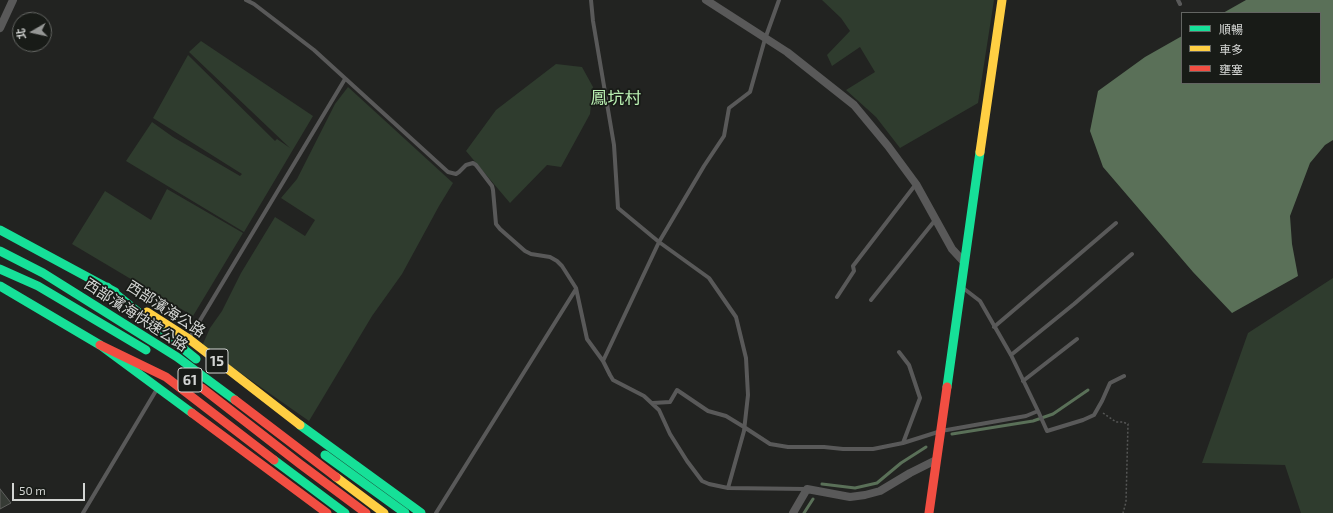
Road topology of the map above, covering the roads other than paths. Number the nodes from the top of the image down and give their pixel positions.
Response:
1 (13, 0) edge
2 (246, 0) edge
3 (591, 0) edge
4 (706, 0) edge
5 (779, 0) edge
6 (1002, 0) edge
7 (0, 28) edge
8 (765, 39) junction
9 (345, 79) junction
10 (916, 184) junction
11 (936, 219) junction
12 (1116, 223) dead end
13 (0, 230) edge
14 (659, 242) junction
15 (0, 251) edge
16 (1132, 254) dead end
17 (964, 262) junction
18 (0, 269) edge
19 (0, 286) edge
20 (107, 287) junction
21 (961, 287) junction
22 (576, 288) junction
23 (836, 297) dead end
24 (871, 300) dead end
25 (994, 327) junction
26 (189, 339) junction
27 (1077, 339) dead end
28 (100, 345) junction
29 (899, 352) dead end
30 (1011, 355) junction
31 (157, 356) dead end
32 (603, 361) junction
33 (203, 364) dead end
34 (1124, 376) dead end
35 (220, 378) dead end
36 (1023, 381) junction
37 (194, 383) dead end
38 (158, 387) junction
39 (245, 396) dead end
40 (653, 403) junction
41 (1038, 411) junction
42 (744, 426) junction
43 (940, 431) junction
44 (296, 433) dead end
45 (903, 443) junction
46 (936, 460) junction
47 (728, 488) junction
48 (807, 489) junction
49 (83, 513) edge
50 (327, 513) edge
51 (345, 513) edge
52 (366, 513) edge
53 (384, 513) edge
54 (405, 513) edge
55 (421, 513) edge
56 (436, 513) edge
57 (793, 513) edge
58 (929, 513) edge

1 - 7 street
2 - 9 lane
3 - 14 lane
4 - 8 street
5 - 8 lane
6 - 17 main road
8 - 10 street
8 - 14 lane
9 - 22 lane
9 - 26 lane
10 - 11 street
10 - 23 lane
11 - 17 street
11 - 24 lane
12 - 25 lane
13 - 20 main road, 西部濱海公路 / 15
14 - 32 lane
14 - 42 lane
15 - 53 main road, 西部濱海快速公路 / 61
16 - 30 lane
17 - 21 main road
18 - 31 main road, 西部濱海快速公路
19 - 28 main road
20 - 26 main road, 西部濱海公路 / 15
20 - 33 main road
21 - 25 lane
21 - 43 main road
22 - 32 lane
22 - 56 lane
25 - 30 lane
26 - 55 main road, 西部濱海公路 / 15
27 - 36 lane
28 - 38 main road
28 - 51 main road
29 - 45 lane
30 - 36 lane
32 - 40 lane
34 - 41 lane
35 - 39 main road
36 - 41 lane
37 - 52 main road, 61
38 - 49 lane
38 - 50 main road
40 - 42 lane
40 - 47 lane
41 - 43 lane
42 - 45 lane
42 - 47 lane
43 - 45 lane
43 - 46 main road
44 - 54 main road
46 - 48 street
46 - 58 main road
47 - 48 lane
48 - 57 street

